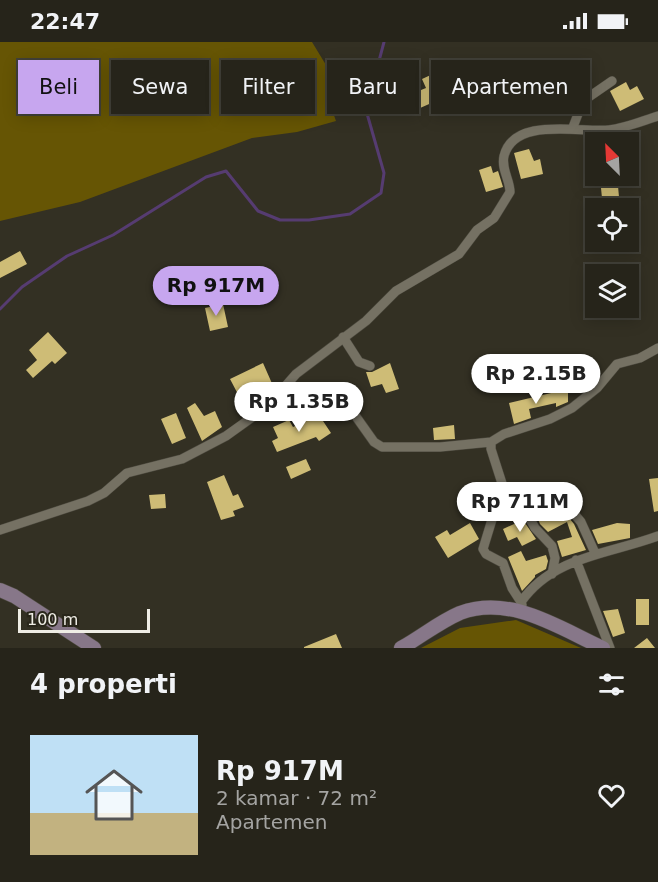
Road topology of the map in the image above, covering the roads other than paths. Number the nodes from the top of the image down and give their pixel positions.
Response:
1 (612, 81) dead end
2 (658, 116) edge
3 (573, 127) junction
4 (343, 337) junction
5 (658, 348) edge
6 (370, 366) dead end
7 (268, 406) junction
8 (491, 442) junction
9 (507, 495) junction
10 (529, 515) junction
11 (0, 530) edge
12 (658, 536) edge
13 (595, 553) junction
14 (576, 560) junction
15 (552, 574) junction
16 (0, 590) edge
17 (523, 607) junction
18 (94, 648) edge
19 (400, 648) edge
20 (603, 648) edge
21 (610, 648) edge

1 - 3 street
2 - 3 street
3 - 4 street
4 - 6 street
4 - 7 street
5 - 8 street
7 - 8 street
7 - 11 street
8 - 9 street
9 - 10 street
9 - 17 street
10 - 13 street
10 - 15 street
12 - 13 street
13 - 14 street
14 - 15 street
14 - 21 street
15 - 17 street
16 - 18 street
17 - 19 street
17 - 20 street

